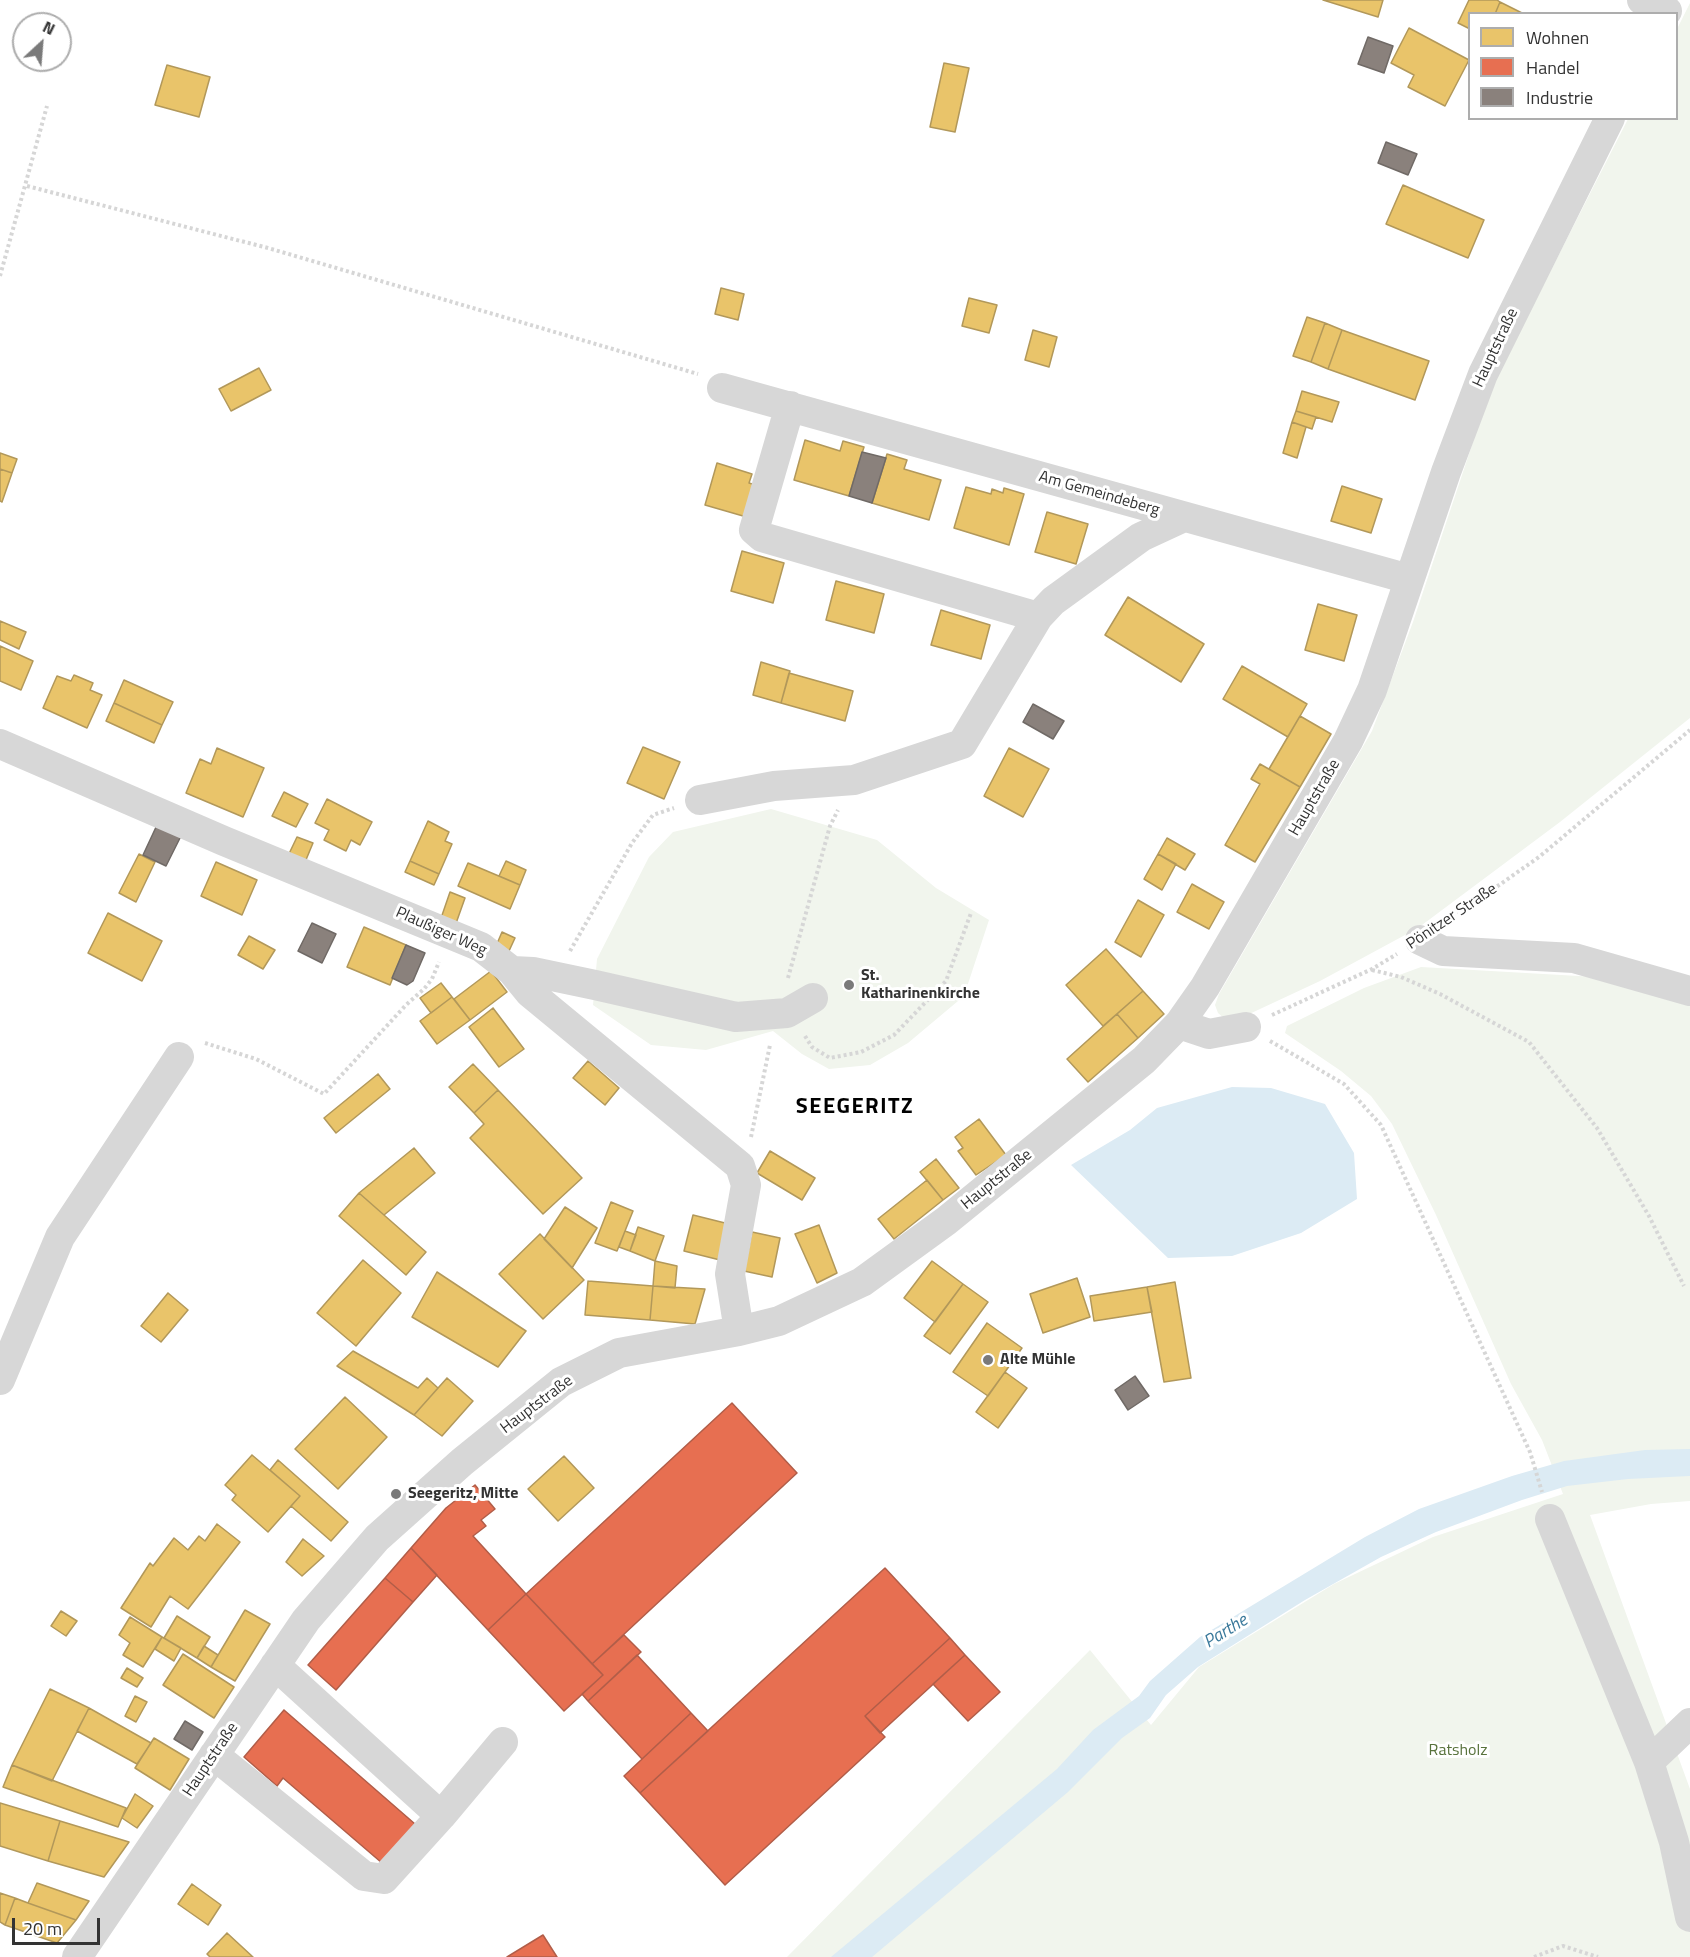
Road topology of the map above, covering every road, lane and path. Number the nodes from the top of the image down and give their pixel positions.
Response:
1 (47, 106) dead end
2 (1609, 120) edge
3 (27, 186) junction
4 (0, 276) edge
5 (722, 388) joint
6 (790, 406) junction
7 (1182, 518) junction
8 (1409, 579) junction
9 (1038, 617) junction
10 (1690, 730) edge
11 (0, 744) edge
12 (854, 780) junction
13 (700, 800) joint
14 (971, 913) dead end
15 (451, 934) junction
16 (1420, 940) junction
17 (1372, 969) junction
18 (512, 971) junction
19 (570, 980) junction
20 (1690, 991) edge
21 (813, 998) dead end
22 (787, 1013) junction
23 (1179, 1024) junction
24 (1246, 1027) junction
25 (771, 1043) dead end
26 (179, 1057) joint
27 (749, 1147) dead end
28 (1684, 1286) dead end
29 (739, 1331) junction
30 (0, 1380) edge
31 (1550, 1518) joint
32 (275, 1665) junction
33 (1690, 1723) edge
34 (503, 1742) dead end
35 (214, 1755) junction
36 (1649, 1762) junction
37 (441, 1816) junction
38 (1690, 1917) edge
39 (77, 1957) edge
40 (1534, 1957) edge
41 (1598, 1957) edge

1 - 3 path
2 - 8 street, Hauptstraße
3 - 4 path
3 - 5 path
5 - 6 street, Am Gemeindeberg
6 - 7 street, Am Gemeindeberg
6 - 9 street
7 - 8 street, Am Gemeindeberg
7 - 9 street
8 - 23 street, Hauptstraße
9 - 12 street
10 - 16 path, Pönitzer Straße
11 - 15 street, Plaußiger Weg
12 - 13 street
12 - 22 path
13 - 19 path
14 - 22 path
15 - 18 street, Plaußiger Weg
15 - 26 path
16 - 17 path, Pönitzer Straße
16 - 20 street
17 - 24 path, Pönitzer Straße
17 - 28 path
18 - 19 street
18 - 29 street, Plaußiger Weg
19 - 22 street
21 - 22 street
23 - 24 street
23 - 29 street, Hauptstraße
24 - 31 path
25 - 27 path
26 - 30 street
29 - 32 street, Hauptstraße
31 - 36 street
32 - 35 street, Hauptstraße
32 - 37 street
33 - 36 street
34 - 37 street
35 - 37 street
35 - 39 street, Hauptstraße
36 - 38 street
40 - 41 path

